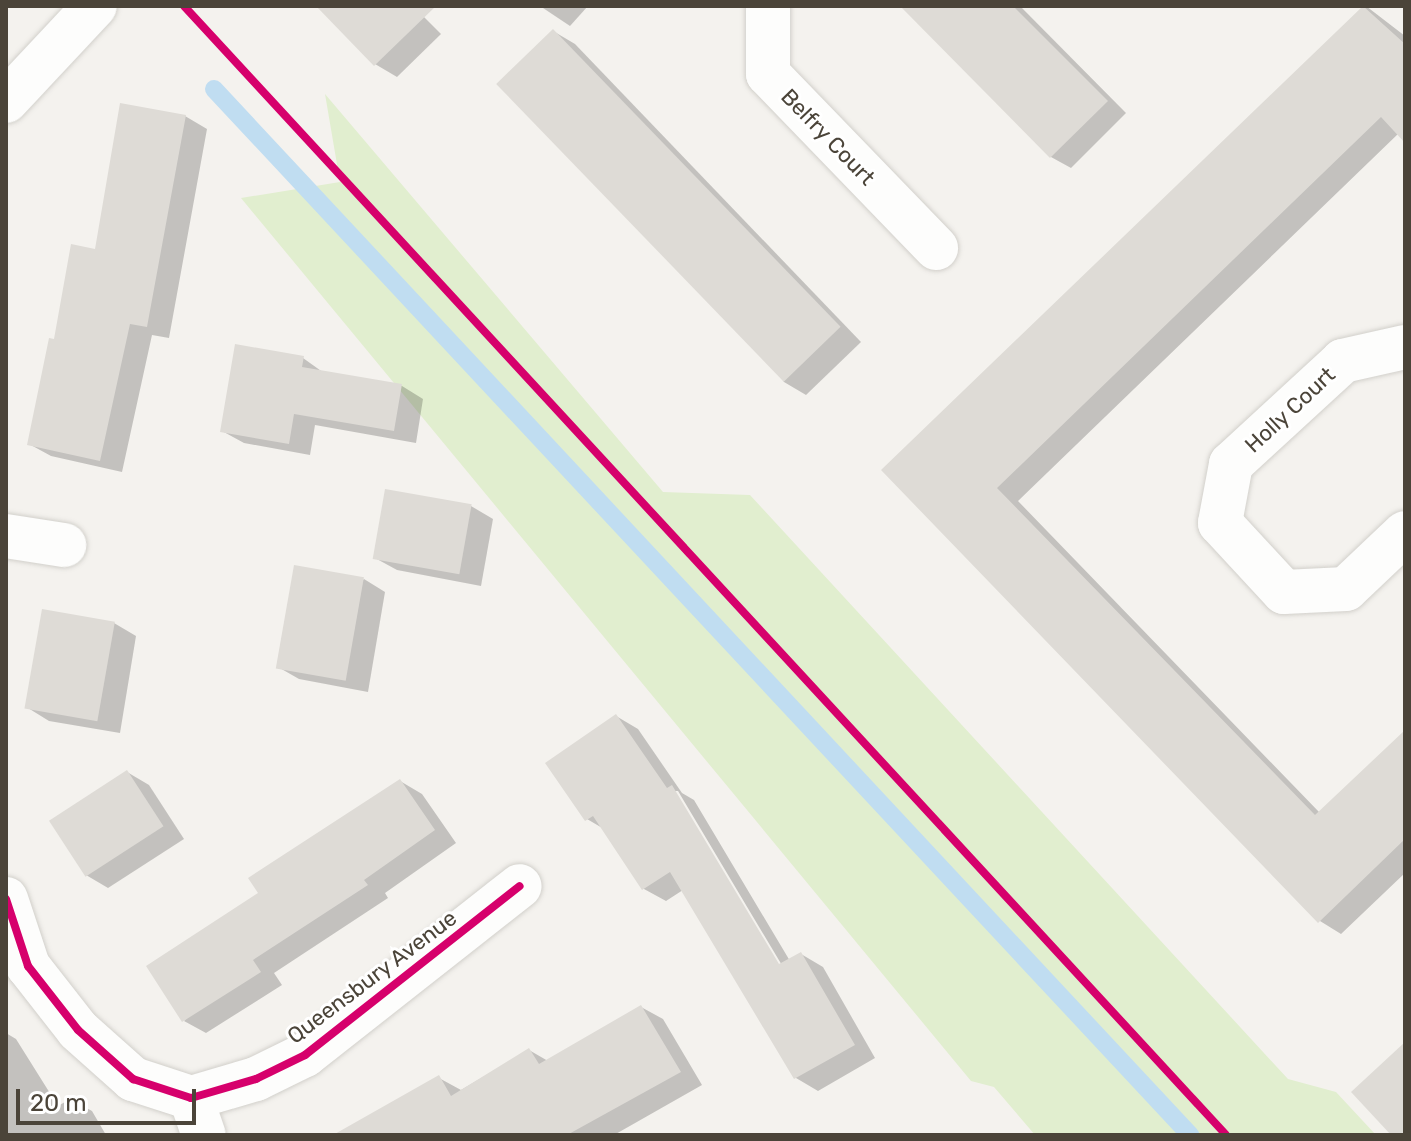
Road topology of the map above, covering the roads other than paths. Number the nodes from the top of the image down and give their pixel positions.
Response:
1 (95, 6) edge
2 (768, 6) edge
3 (6, 101) edge
4 (936, 248) dead end
5 (1405, 347) edge
6 (1405, 533) edge
7 (6, 536) edge
8 (64, 545) dead end
9 (520, 886) dead end
10 (6, 899) edge
11 (198, 1116) edge

1 - 3 street
2 - 4 street, Belfry Court
5 - 6 street, Holly Court
7 - 8 street
9 - 11 street, Queensbury Avenue
10 - 11 street, Queensbury Avenue

